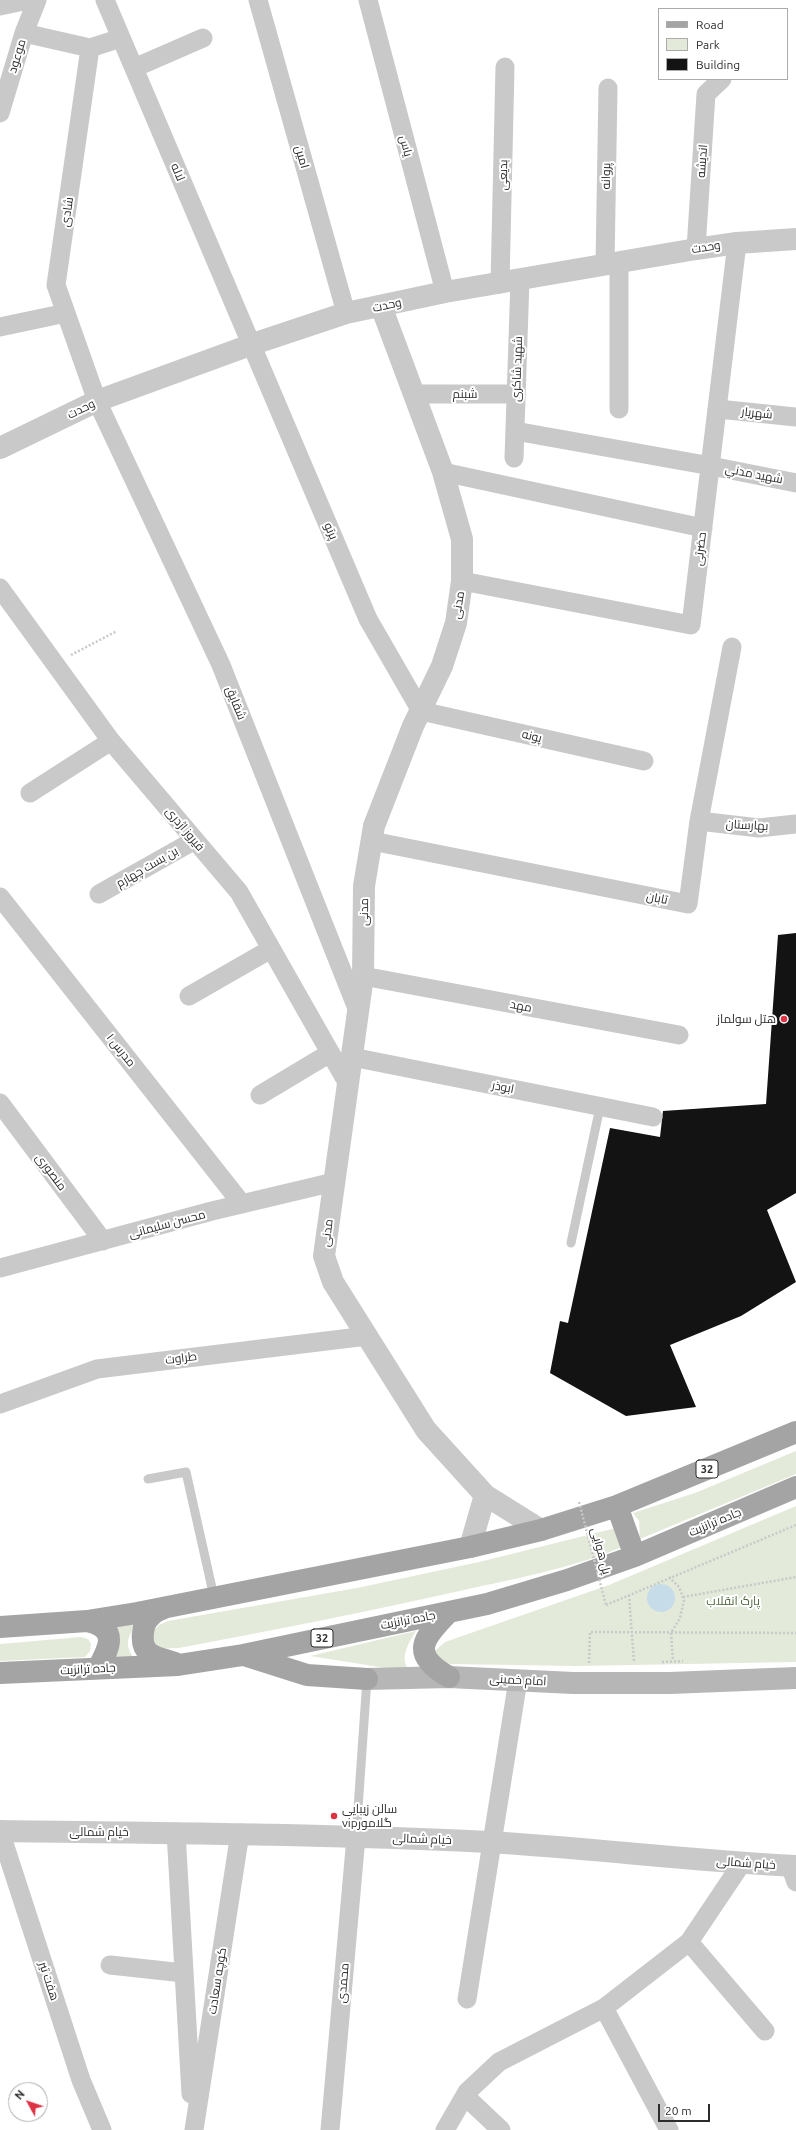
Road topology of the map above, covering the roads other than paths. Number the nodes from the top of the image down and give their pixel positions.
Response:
1 (28, 0) edge
2 (37, 0) edge
3 (105, 0) edge
4 (258, 0) edge
5 (368, 0) edge
6 (0, 6) edge
7 (24, 32) junction
8 (121, 38) junction
9 (203, 38) dead end
10 (90, 48) junction
11 (505, 67) dead end
12 (134, 68) junction
13 (721, 80) edge
14 (608, 88) dead end
15 (0, 113) edge
16 (796, 239) edge
17 (737, 242) junction
18 (696, 249) junction
19 (612, 263) junction
20 (510, 282) junction
21 (445, 292) junction
22 (381, 306) junction
23 (66, 313) junction
24 (346, 313) junction
25 (0, 327) edge
26 (253, 344) junction
27 (414, 394) junction
28 (516, 394) junction
29 (97, 401) junction
30 (619, 408) dead end
31 (718, 409) junction
32 (796, 417) edge
33 (515, 431) junction
34 (0, 448) edge
35 (514, 458) dead end
36 (711, 466) junction
37 (443, 472) junction
38 (796, 483) edge
39 (703, 528) junction
40 (462, 581) junction
41 (0, 588) edge
42 (732, 647) dead end
43 (420, 711) junction
44 (111, 741) junction
45 (644, 761) dead end
46 (30, 793) dead end
47 (699, 821) junction
48 (796, 824) edge
49 (195, 840) junction
50 (372, 841) junction
51 (99, 894) dead end
52 (0, 897) edge
53 (271, 949) junction
54 (363, 976) junction
55 (189, 996) dead end
56 (358, 1011) junction
57 (679, 1035) dead end
58 (330, 1053) junction
59 (352, 1056) junction
60 (348, 1084) junction
61 (260, 1095) dead end
62 (0, 1103) edge
63 (600, 1107) junction
64 (653, 1117) dead end
65 (334, 1182) junction
66 (242, 1204) junction
67 (103, 1241) junction
68 (571, 1244) dead end
69 (0, 1268) edge
70 (367, 1336) junction
71 (0, 1404) edge
72 (796, 1432) edge
73 (148, 1479) dead end
74 (796, 1486) edge
75 (485, 1495) junction
76 (617, 1506) junction
77 (541, 1530) junction
78 (470, 1547) junction
79 (635, 1556) junction
80 (214, 1597) junction
81 (164, 1608) junction
82 (450, 1612) junction
83 (87, 1621) junction
84 (0, 1627) edge
85 (242, 1655) junction
86 (178, 1665) junction
87 (98, 1668) junction
88 (0, 1673) edge
89 (448, 1677) junction
90 (796, 1678) edge
91 (367, 1679) junction
92 (518, 1680) junction
93 (0, 1831) edge
94 (176, 1832) junction
95 (240, 1833) junction
96 (356, 1837) junction
97 (491, 1842) junction
98 (742, 1863) junction
99 (794, 1871) edge
100 (689, 1942) junction
101 (110, 1965) dead end
102 (184, 1973) junction
103 (467, 1999) dead end
104 (604, 2008) junction
105 (765, 2031) dead end
106 (465, 2096) junction
107 (102, 2130) edge
108 (194, 2130) edge
109 (330, 2130) edge
110 (446, 2130) edge
111 (501, 2130) edge
112 (670, 2130) edge

1 - 6 street
2 - 7 street, موعود
3 - 8 street, لاله
4 - 24 street, امین
5 - 21 street, یاس
7 - 10 street
7 - 15 street, موعود
8 - 10 street
8 - 12 street, لاله
9 - 12 street
10 - 23 street, شادی
11 - 20 street, بدیعی
12 - 26 street, لاله
13 - 18 street, اندیشه
14 - 19 street, پروانه
16 - 17 street, وحدت
17 - 18 street, وحدت
17 - 31 street, حضرتی
18 - 19 street, وحدت
19 - 20 street, وحدت
19 - 30 street, پروانه
20 - 21 street, وحدت
20 - 28 street, شهید شاکری
21 - 22 street, وحدت
22 - 24 street, وحدت
22 - 27 street, مدنی
23 - 25 street
23 - 29 street, شادی
24 - 26 street, وحدت
26 - 29 street, وحدت
26 - 43 street, پرتو
27 - 28 street, شبنم
27 - 37 street, مدنی
28 - 33 street, شهید شاکری
29 - 34 street, وحدت
29 - 56 street, شقایق
31 - 32 street, شهریار
31 - 36 street, حضرتی
33 - 35 street, شهید شاکری
33 - 36 street, شهيد مدني
36 - 38 street, شهيد مدني
36 - 39 street, حضرتی
37 - 39 street
37 - 40 street, مدنی
39 - 40 street, حضرتی
40 - 43 street, مدنی
41 - 44 street, فیروز اژدری
42 - 47 street, تابان
43 - 45 street, پونه
43 - 50 street, مدنی
44 - 46 street
44 - 49 street, فیروز اژدری
47 - 48 street, بهارستان
47 - 50 street, تابان
49 - 51 street, بن بست چهارم
49 - 53 street, فیروز اژدری
50 - 54 street, مدنی
52 - 66 street, مدرس ۱
53 - 55 street
53 - 58 street, فیروز اژدری
54 - 56 street, مدنی
54 - 57 street, مهد
56 - 59 street, مدنی
58 - 60 street, فیروز اژدری
58 - 61 street
59 - 60 street, مدنی
59 - 63 street, ابوذر
60 - 65 street, مدنی
62 - 67 street, منصوری
63 - 64 street, ابوذر
63 - 68 lane
65 - 66 street, محسن سلیمانی
65 - 70 street, مدنی
66 - 67 street, محسن سلیمانی
67 - 69 street, محسن سلیمانی
70 - 71 street, طراوت
70 - 75 street, مدنی
72 - 76 main road, 32
73 - 80 lane
74 - 79 main road, جاده ترانزیت / 32
75 - 77 street, مدنی
75 - 78 street
76 - 77 main road, 32
76 - 79 main road
77 - 78 main road, 32
78 - 80 main road, 32
79 - 82 main road, جاده ترانزیت / 32
80 - 81 main road, 32
81 - 83 main road, 32
81 - 86 main road
82 - 85 main road, جاده ترانزیت / 32
82 - 89 main road
83 - 84 main road, 32
83 - 87 main road
85 - 86 main road, جاده ترانزیت / 32
85 - 91 main road, امام خمینی
86 - 87 main road, جاده ترانزیت / 32
87 - 88 main road, جاده ترانزیت / 32
89 - 91 main road, امام خمینی
89 - 92 main road, امام خمینی
90 - 92 main road, امام خمینی
91 - 96 lane
92 - 97 street
93 - 94 street, خیام شمالی
93 - 107 street, هفت تير
94 - 95 street, خیام شمالی
94 - 102 street
95 - 96 street, خیام شمالی
95 - 108 street, کوچه سعادت
96 - 97 street, خیام شمالی
96 - 109 street, محمدی
97 - 98 street, خیام شمالی
97 - 103 street
98 - 99 street, خیام شمالی
98 - 100 street
100 - 104 street
100 - 105 street
101 - 102 street
102 - 108 street
104 - 106 street
104 - 112 street
106 - 110 street
106 - 111 street

